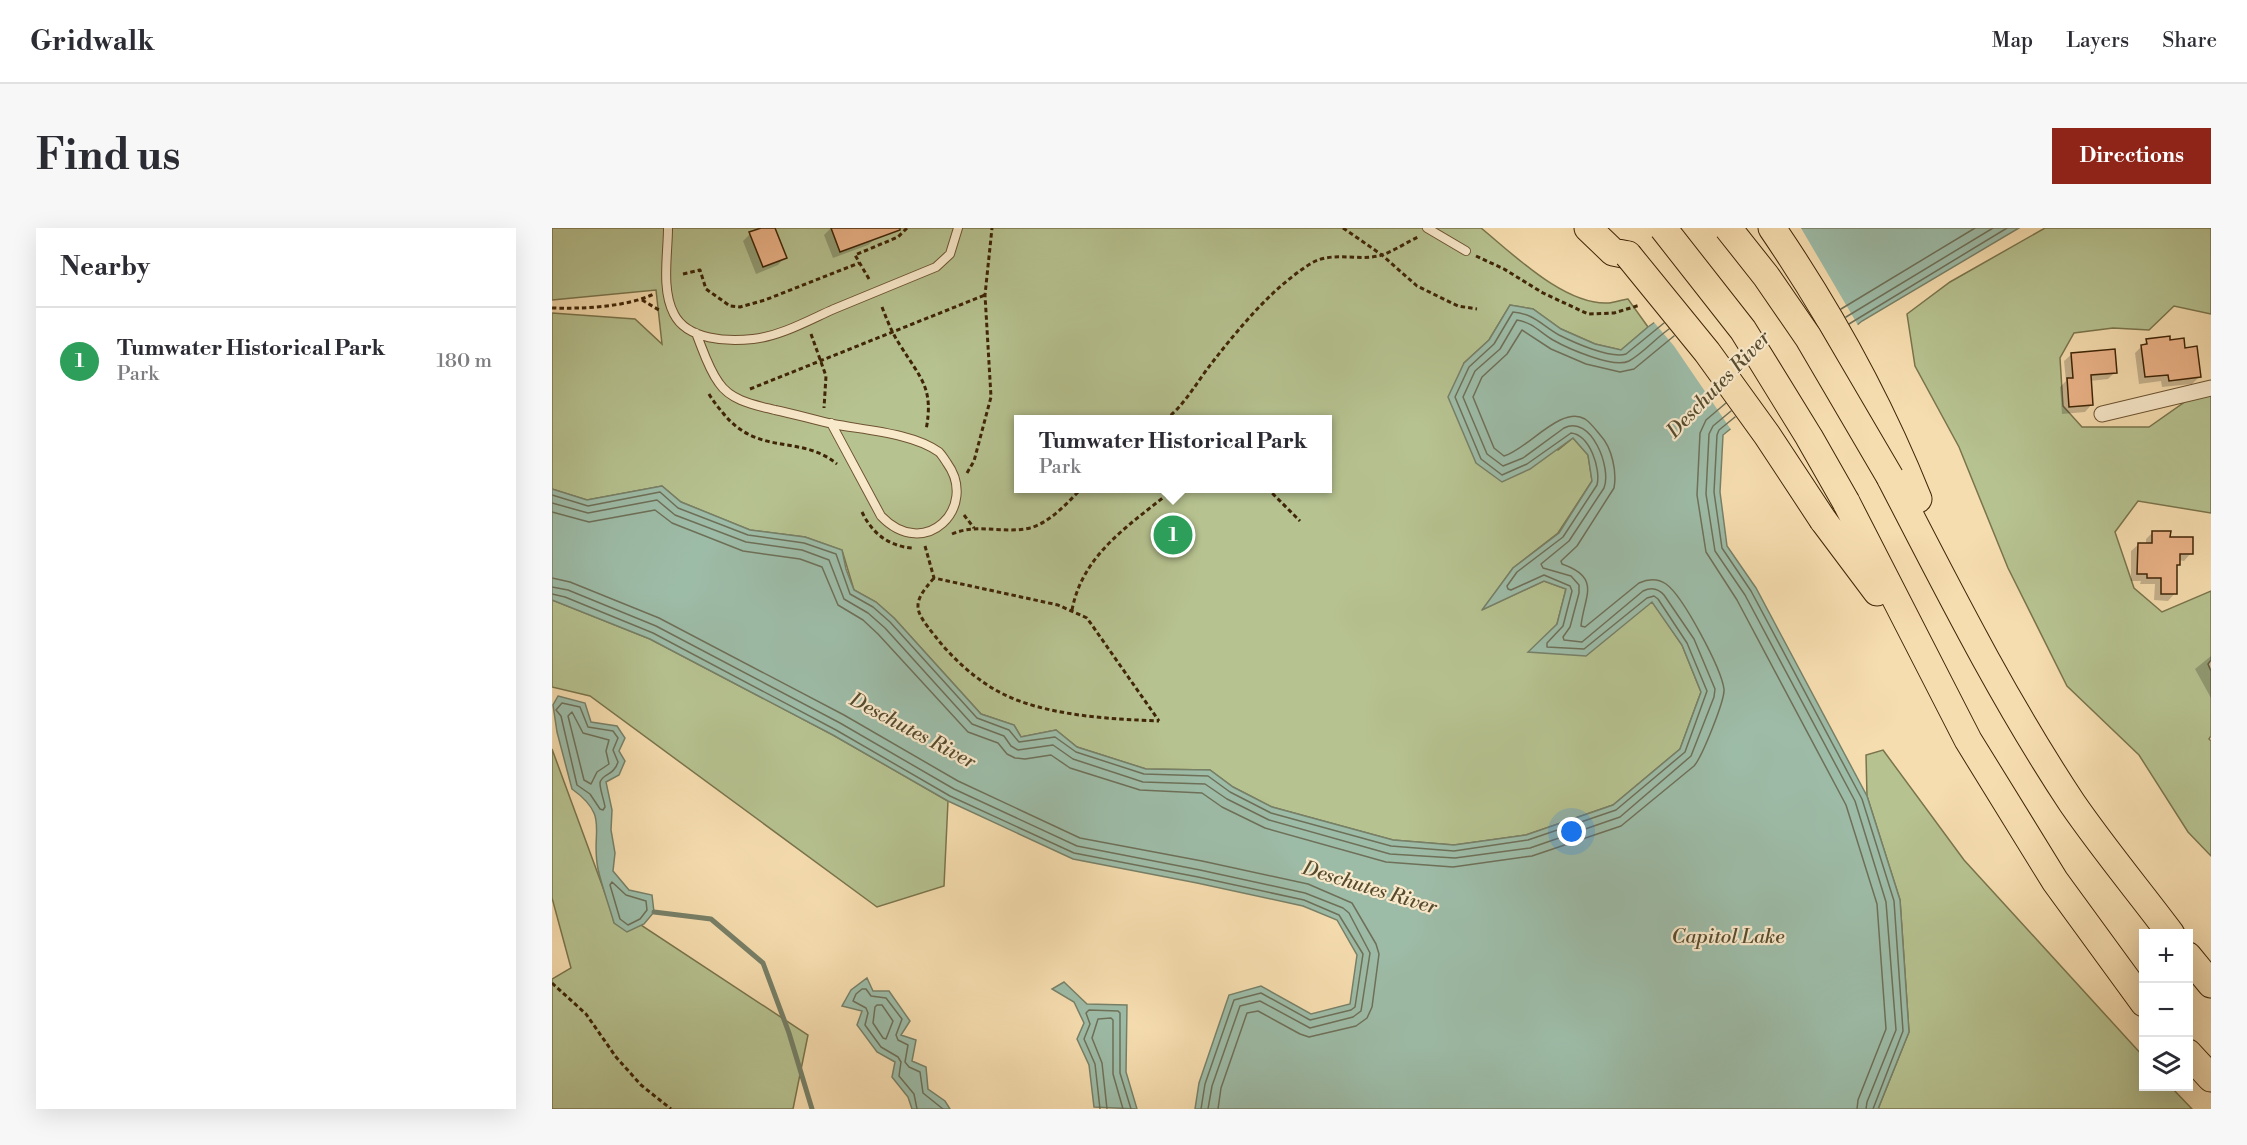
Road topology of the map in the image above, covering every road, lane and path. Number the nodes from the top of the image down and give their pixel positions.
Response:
1 (668, 228) edge
2 (908, 228) edge
3 (958, 228) edge
4 (992, 228) edge
5 (1343, 228) edge
6 (1588, 228) edge
7 (1604, 228) edge
8 (1663, 228) edge
9 (1728, 228) edge
10 (1772, 228) edge
11 (1429, 229) edge
12 (1466, 251) joint
13 (1382, 255) junction
14 (1628, 255) junction
15 (858, 263) junction
16 (683, 274) dead end
17 (869, 279) dead end
18 (661, 291) dead end
19 (985, 295) junction
20 (882, 307) dead end
21 (552, 308) edge
22 (1477, 309) dead end
23 (1614, 313) dead end
24 (809, 329) dead end
25 (892, 331) junction
26 (696, 333) junction
27 (821, 360) junction
28 (2211, 388) edge
29 (746, 394) dead end
30 (823, 414) dead end
31 (2102, 414) dead end
32 (1172, 415) edge
33 (831, 423) junction
34 (925, 436) dead end
35 (963, 469) dead end
36 (1897, 472) junction
37 (1170, 493) edge
38 (1271, 493) edge
39 (967, 505) dead end
40 (1300, 521) dead end
41 (974, 528) dead end
42 (925, 546) dead end
43 (934, 578) junction
44 (1072, 610) junction
45 (1919, 648) junction
46 (2168, 929) edge
47 (2193, 962) edge
48 (552, 983) edge
49 (2211, 984) edge
50 (2139, 996) edge
51 (2193, 1058) edge
52 (2211, 1078) edge
53 (671, 1109) edge

1 - 26 lane
2 - 15 path
3 - 26 lane
4 - 19 path
5 - 13 path
6 - 14 highway
7 - 14 highway
8 - 45 highway, bridge
9 - 36 highway, bridge
10 - 36 highway
11 - 12 lane
11 - 13 path
12 - 23 path
13 - 22 path
13 - 32 path
14 - 45 highway, bridge
15 - 16 path
15 - 17 path
18 - 21 path
19 - 25 path
19 - 35 path
20 - 25 path
24 - 27 path
25 - 27 path
25 - 34 path
26 - 33 lane
27 - 29 path
27 - 30 path
28 - 31 street
33 - 33 lane
36 - 46 highway
37 - 44 path
38 - 40 path
39 - 41 path
42 - 43 path
43 - 44 path
43 - 44 path
45 - 50 highway
47 - 49 highway
48 - 53 path
51 - 52 highway

